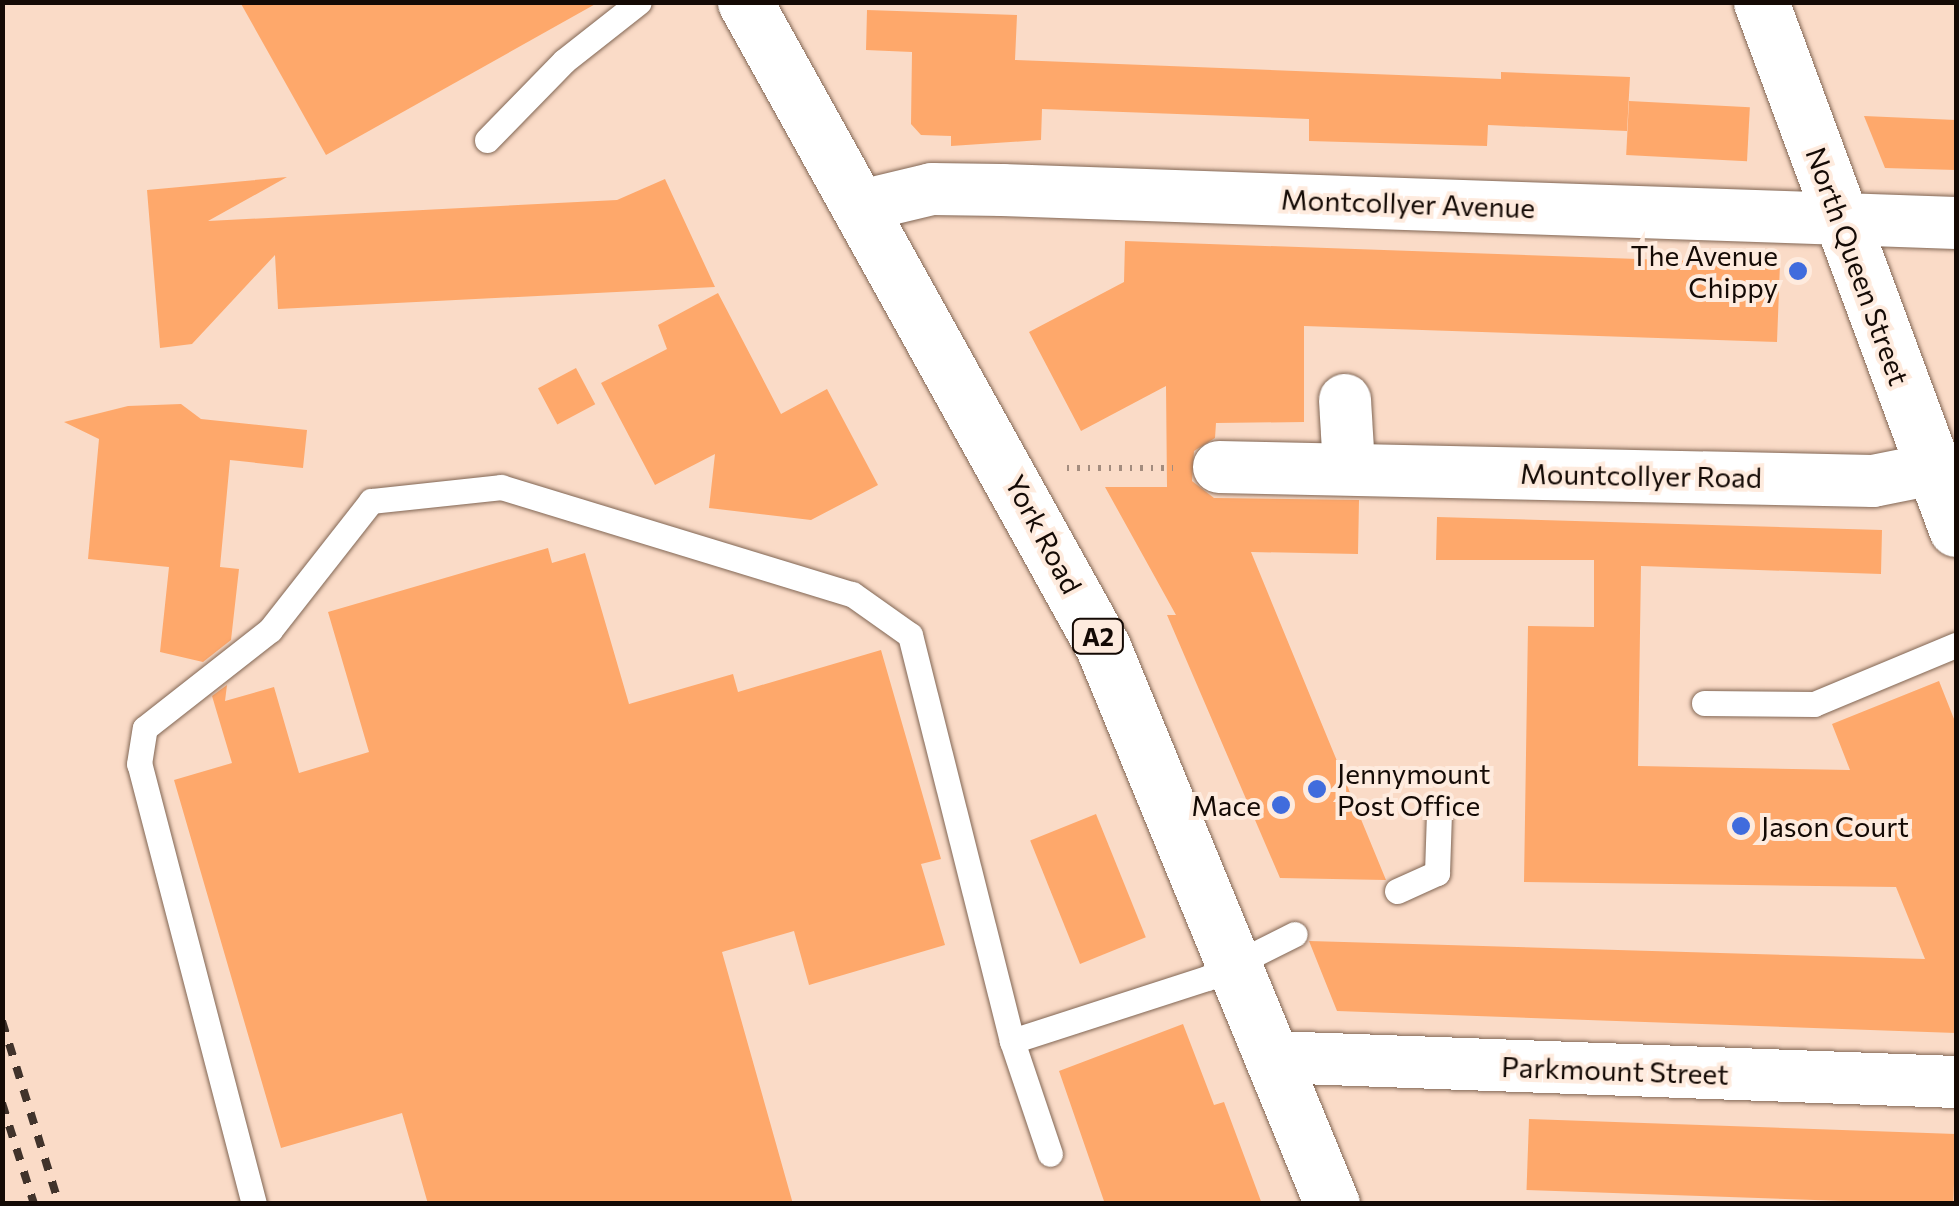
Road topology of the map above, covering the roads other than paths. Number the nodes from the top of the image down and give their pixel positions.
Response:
1 (639, 2) edge
2 (745, 2) edge
3 (1761, 2) edge
4 (487, 140) dead end
5 (861, 206) junction
6 (1839, 217) junction
7 (1956, 223) edge
8 (1345, 400) dead end
9 (1219, 467) road end
10 (1349, 468) junction
11 (1933, 469) junction
12 (1956, 529) edge
13 (1956, 645) edge
14 (1704, 703) dead end
15 (1439, 812) dead end
16 (1397, 891) dead end
17 (1295, 934) dead end
18 (1238, 964) junction
19 (1012, 1041) junction
20 (1274, 1057) junction
21 (1956, 1082) edge
22 (1050, 1154) dead end
23 (254, 1204) edge
24 (1332, 1204) edge

1 - 4 lane
2 - 5 main road, York Road / A2
3 - 6 main road, North Queen Street
5 - 6 street, Montcollyer Avenue
5 - 18 main road, York Road / A2
6 - 7 street, Montcollyer Avenue
6 - 11 main road, North Queen Street
8 - 10 street
9 - 10 street, Mountcollyer Road
10 - 11 street, Mountcollyer Road
11 - 12 main road, North Queen Street
13 - 14 lane
15 - 16 lane
17 - 18 lane
18 - 19 lane
18 - 20 main road, York Road / A2
19 - 22 lane
19 - 23 lane
20 - 21 street, Parkmount Street
20 - 24 main road, York Road / A2

